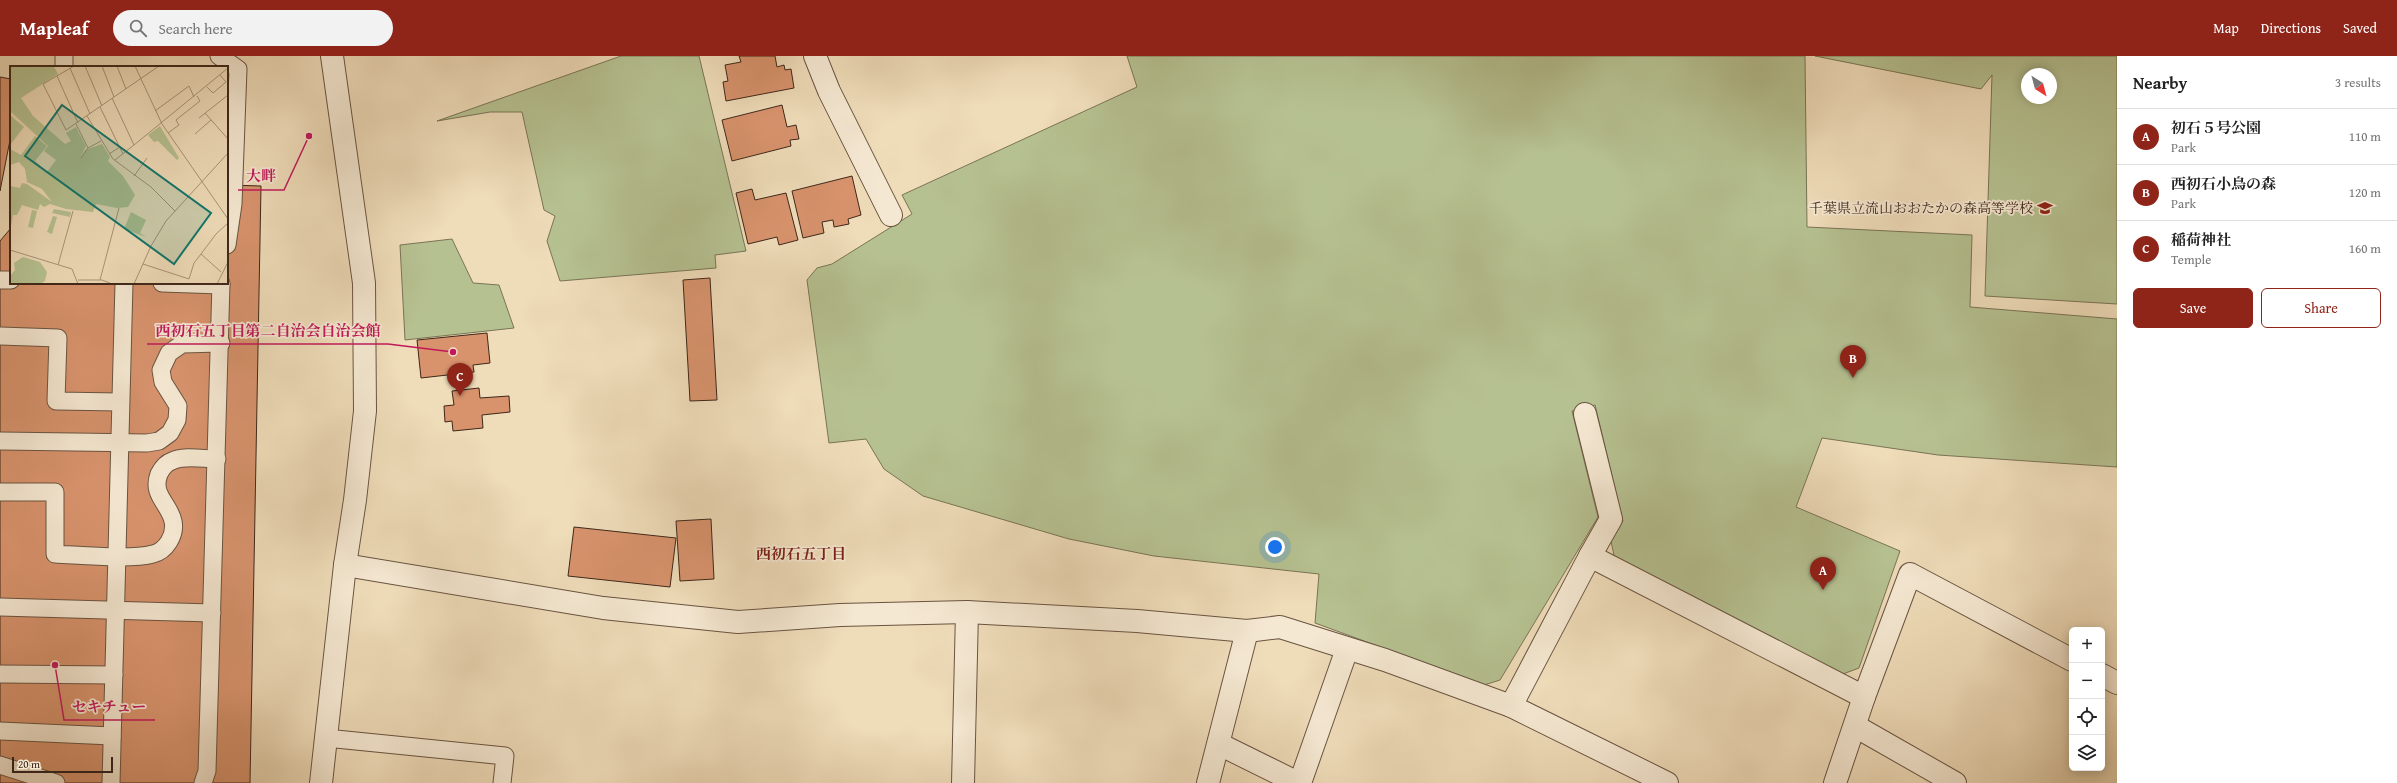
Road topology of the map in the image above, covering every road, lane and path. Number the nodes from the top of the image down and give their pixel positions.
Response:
1 (219, 56) edge
2 (332, 56) edge
3 (815, 56) edge
4 (891, 215) dead end
5 (228, 238) edge
6 (124, 284) edge
7 (221, 284) edge
8 (0, 336) edge
9 (221, 343) junction
10 (120, 402) junction
11 (1585, 414) dead end
12 (0, 441) edge
13 (119, 441) junction
14 (217, 459) junction
15 (0, 492) edge
16 (116, 555) junction
17 (1590, 556) junction
18 (345, 565) junction
19 (0, 607) edge
20 (115, 610) junction
21 (967, 612) junction
22 (212, 613) junction
23 (1247, 631) junction
24 (1347, 648) junction
25 (2069, 658) edge
26 (0, 674) edge
27 (114, 675) junction
28 (2105, 677) edge
29 (2117, 683) edge
30 (1864, 697) junction
31 (1511, 706) junction
32 (1855, 726) junction
33 (0, 731) edge
34 (112, 736) junction
35 (326, 738) junction
36 (1219, 744) junction
37 (0, 765) edge
38 (56, 783) edge
39 (111, 783) edge
40 (203, 783) edge
41 (321, 783) edge
42 (502, 783) edge
43 (963, 783) edge
44 (1208, 783) edge
45 (1299, 783) edge
46 (1667, 783) edge
47 (1835, 783) edge
48 (1954, 783) edge

1 - 5 lane
2 - 18 street
3 - 4 street
6 - 10 lane
7 - 9 lane
8 - 10 lane
9 - 13 lane
9 - 14 lane
10 - 13 lane
11 - 17 street
12 - 13 lane
13 - 16 lane
14 - 16 lane
14 - 22 lane
15 - 16 lane
16 - 20 lane
17 - 30 street
17 - 31 street
18 - 21 street
18 - 35 street
19 - 20 lane
20 - 22 lane
20 - 27 lane
21 - 23 street
21 - 43 street
22 - 40 lane
23 - 24 street
23 - 36 street
24 - 31 street
24 - 45 street
25 - 30 street
26 - 27 lane
27 - 34 lane
28 - 29 street
30 - 32 street
31 - 46 street
32 - 47 street
32 - 48 street
33 - 34 lane
34 - 39 lane
35 - 41 street
35 - 42 lane
36 - 44 street
36 - 45 street
37 - 38 lane

